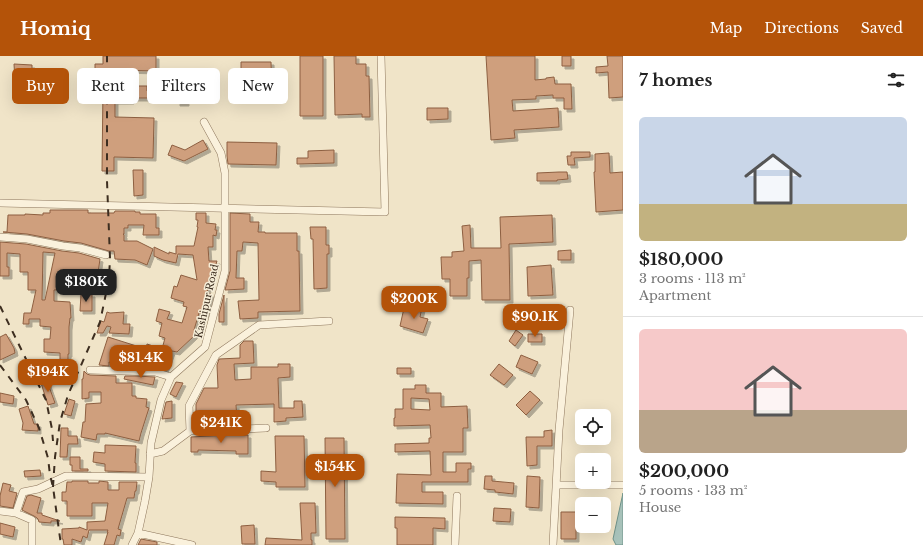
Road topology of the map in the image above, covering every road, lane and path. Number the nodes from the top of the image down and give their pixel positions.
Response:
1 (381, 56) edge
2 (204, 122) dead end
3 (0, 204) edge
4 (225, 209) junction
5 (0, 237) edge
6 (106, 255) dead end
7 (570, 310) dead end
8 (329, 321) dead end
9 (90, 370) dead end
10 (171, 376) junction
11 (266, 428) dead end
12 (190, 432) junction
13 (150, 454) junction
14 (149, 477) junction
15 (556, 484) junction
16 (623, 485) edge
17 (457, 496) dead end
18 (0, 511) edge
19 (16, 514) junction
20 (138, 533) junction
21 (32, 545) edge
22 (132, 545) edge
23 (192, 545) edge
24 (455, 545) edge
25 (553, 545) edge

1 - 4 street
2 - 4 street, Kashipur Road
3 - 4 street
4 - 10 street, Kashipur Road
5 - 6 street
7 - 15 street
8 - 12 street
9 - 10 street
10 - 13 street, Kashipur Road
11 - 12 street
12 - 13 street
13 - 14 street, Kashipur Road
14 - 19 street
14 - 20 street, Kashipur Road
15 - 16 street
15 - 25 street
17 - 24 street
18 - 19 street
19 - 21 street
20 - 22 street, Kashipur Road
20 - 23 street

